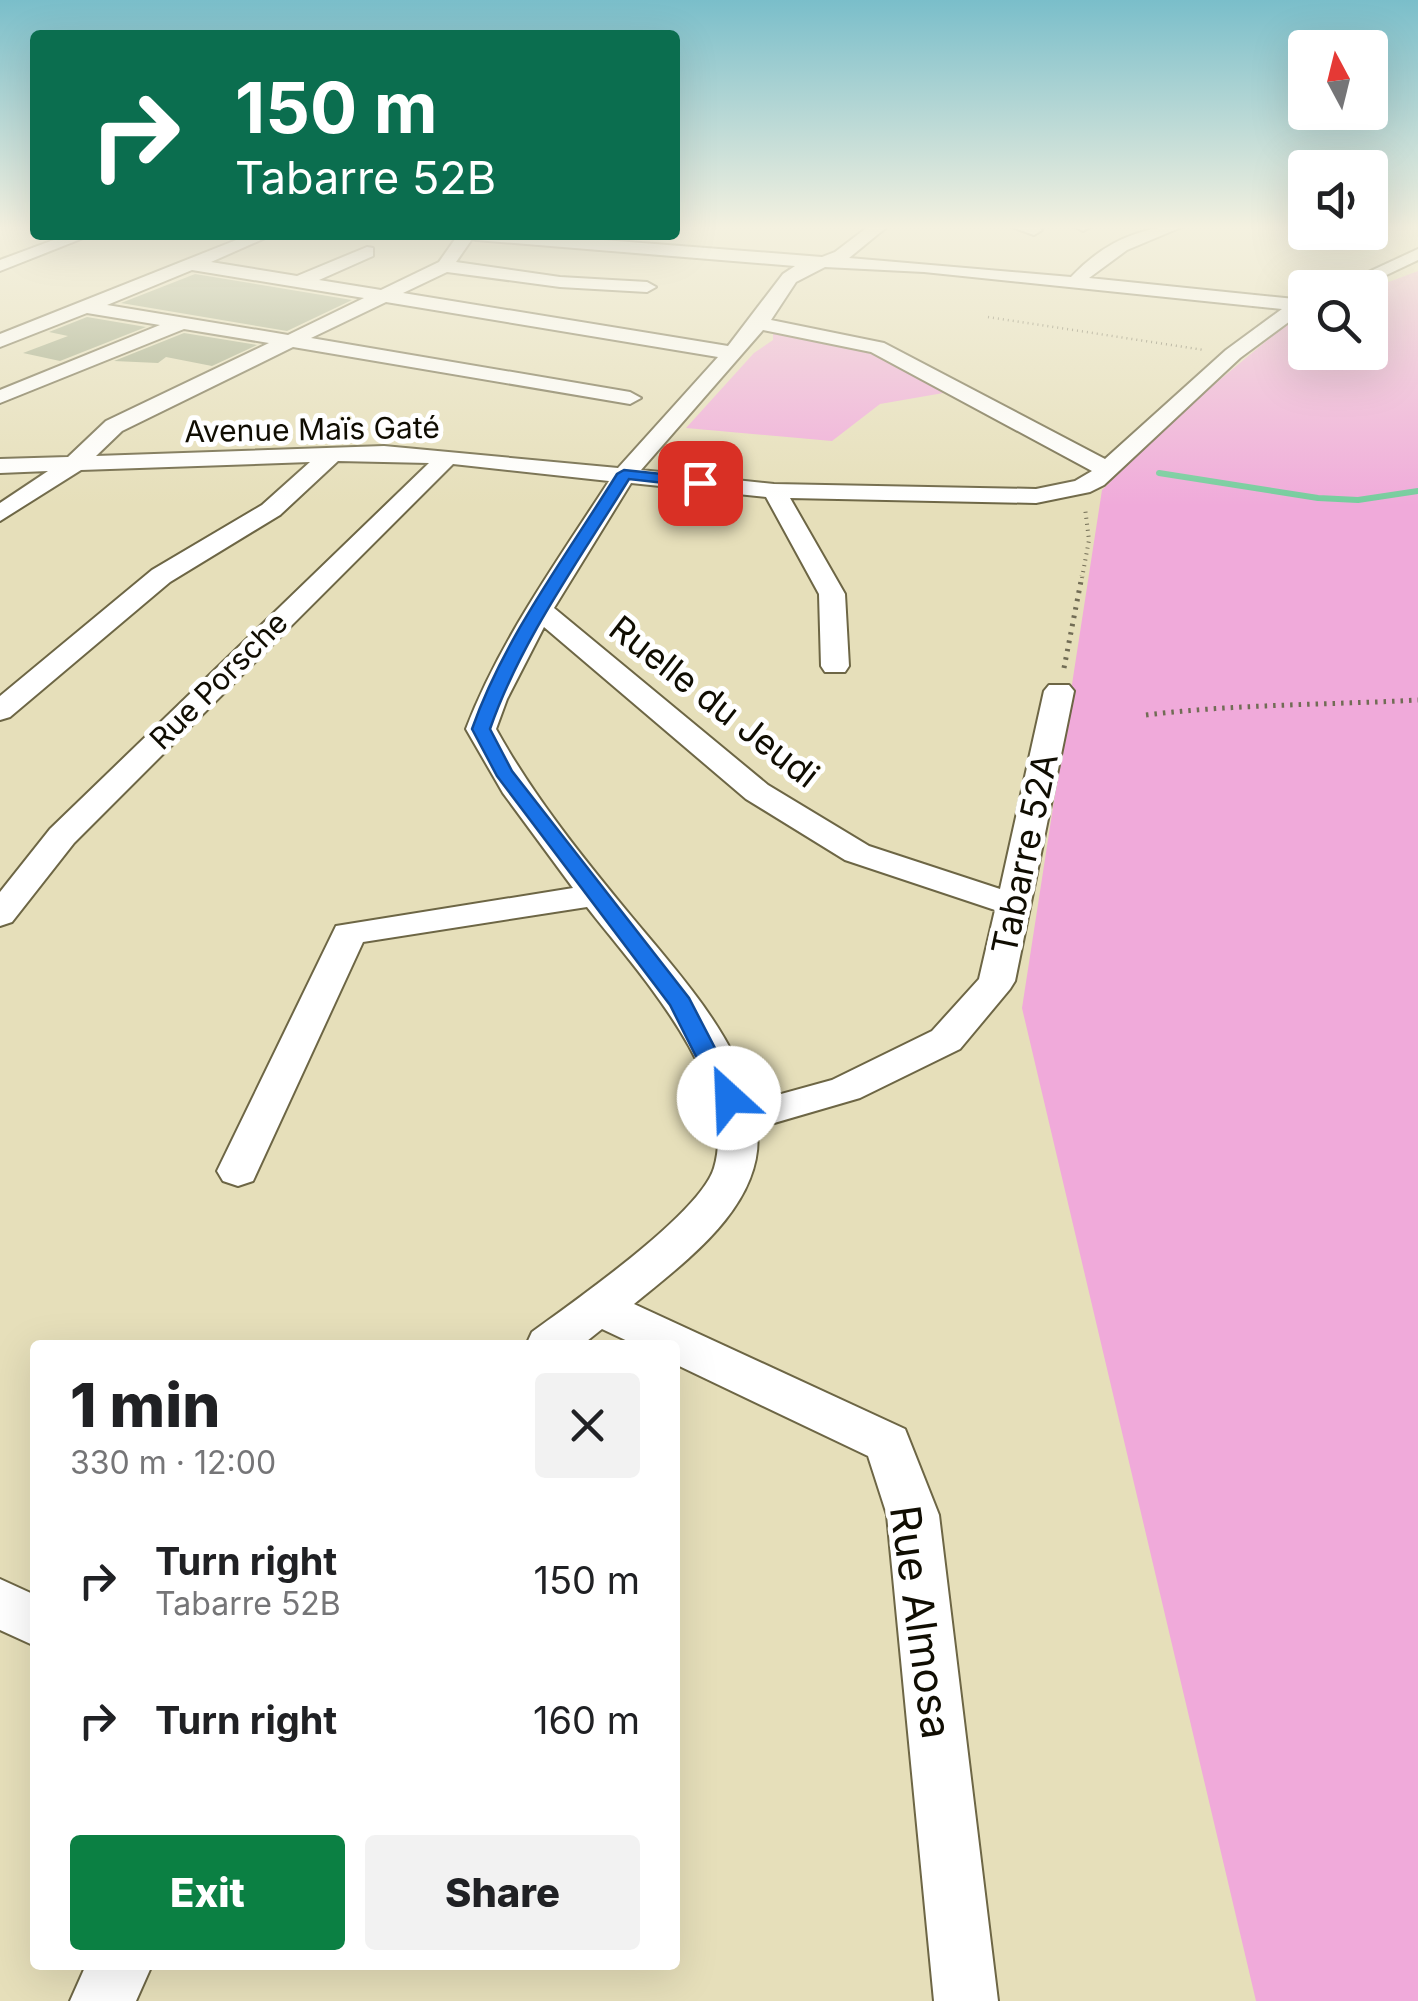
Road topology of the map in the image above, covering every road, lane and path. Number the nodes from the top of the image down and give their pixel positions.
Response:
1 (51, 319) edge
2 (161, 319) edge
3 (342, 319) edge
4 (535, 319) edge
5 (761, 319) edge
6 (1004, 319) edge
7 (1278, 319) edge
8 (759, 322) junction
9 (182, 323) junction
10 (0, 341) edge
11 (293, 343) junction
12 (733, 353) junction
13 (1233, 354) junction
14 (0, 397) edge
15 (630, 398) dead end
16 (448, 456) junction
17 (330, 457) junction
18 (0, 466) edge
19 (72, 466) junction
20 (1106, 469) junction
21 (624, 474) junction
22 (1082, 487) junction
23 (774, 492) junction
24 (0, 514) edge
25 (540, 610) junction
26 (835, 666) dead end
27 (1060, 692) joint
28 (1418, 700) edge
29 (0, 712) edge
30 (1146, 715) dead end
31 (596, 895) junction
32 (1015, 904) junction
33 (0, 915) edge
34 (738, 1120) junction
35 (238, 1171) dead end
36 (598, 1306) junction
37 (555, 1340) edge
38 (670, 1340) edge
39 (680, 1345) edge
40 (0, 1603) edge
41 (30, 1619) edge
42 (118, 1970) edge
43 (102, 2001) edge
44 (966, 2001) edge

1 - 10 street
2 - 9 street
3 - 11 street
4 - 12 street
5 - 8 street
6 - 13 path
7 - 13 street
8 - 12 street
8 - 20 street
9 - 11 street
9 - 14 street
11 - 15 street
11 - 19 street
12 - 21 street
13 - 20 street
16 - 17 street, Avenue Maïs Gaté
16 - 21 street, Avenue Maïs Gaté
16 - 33 street, Rue Porsche
17 - 19 street, Avenue Maïs Gaté
17 - 29 street
18 - 19 street, Avenue Maïs Gaté
19 - 24 street
20 - 22 street
21 - 23 street, Avenue Maïs Gaté
21 - 25 street
22 - 23 street, Avenue Maïs Gaté
22 - 27 path
23 - 26 street
25 - 31 street
25 - 32 street, Ruelle du Jeudi
27 - 32 street, Tabarre 52A
28 - 30 path
31 - 34 street
31 - 35 street
32 - 34 street, Tabarre 52A
34 - 36 street
36 - 37 street
36 - 38 street, Rue Almosa
39 - 44 street, Rue Almosa
40 - 41 street
42 - 43 street

